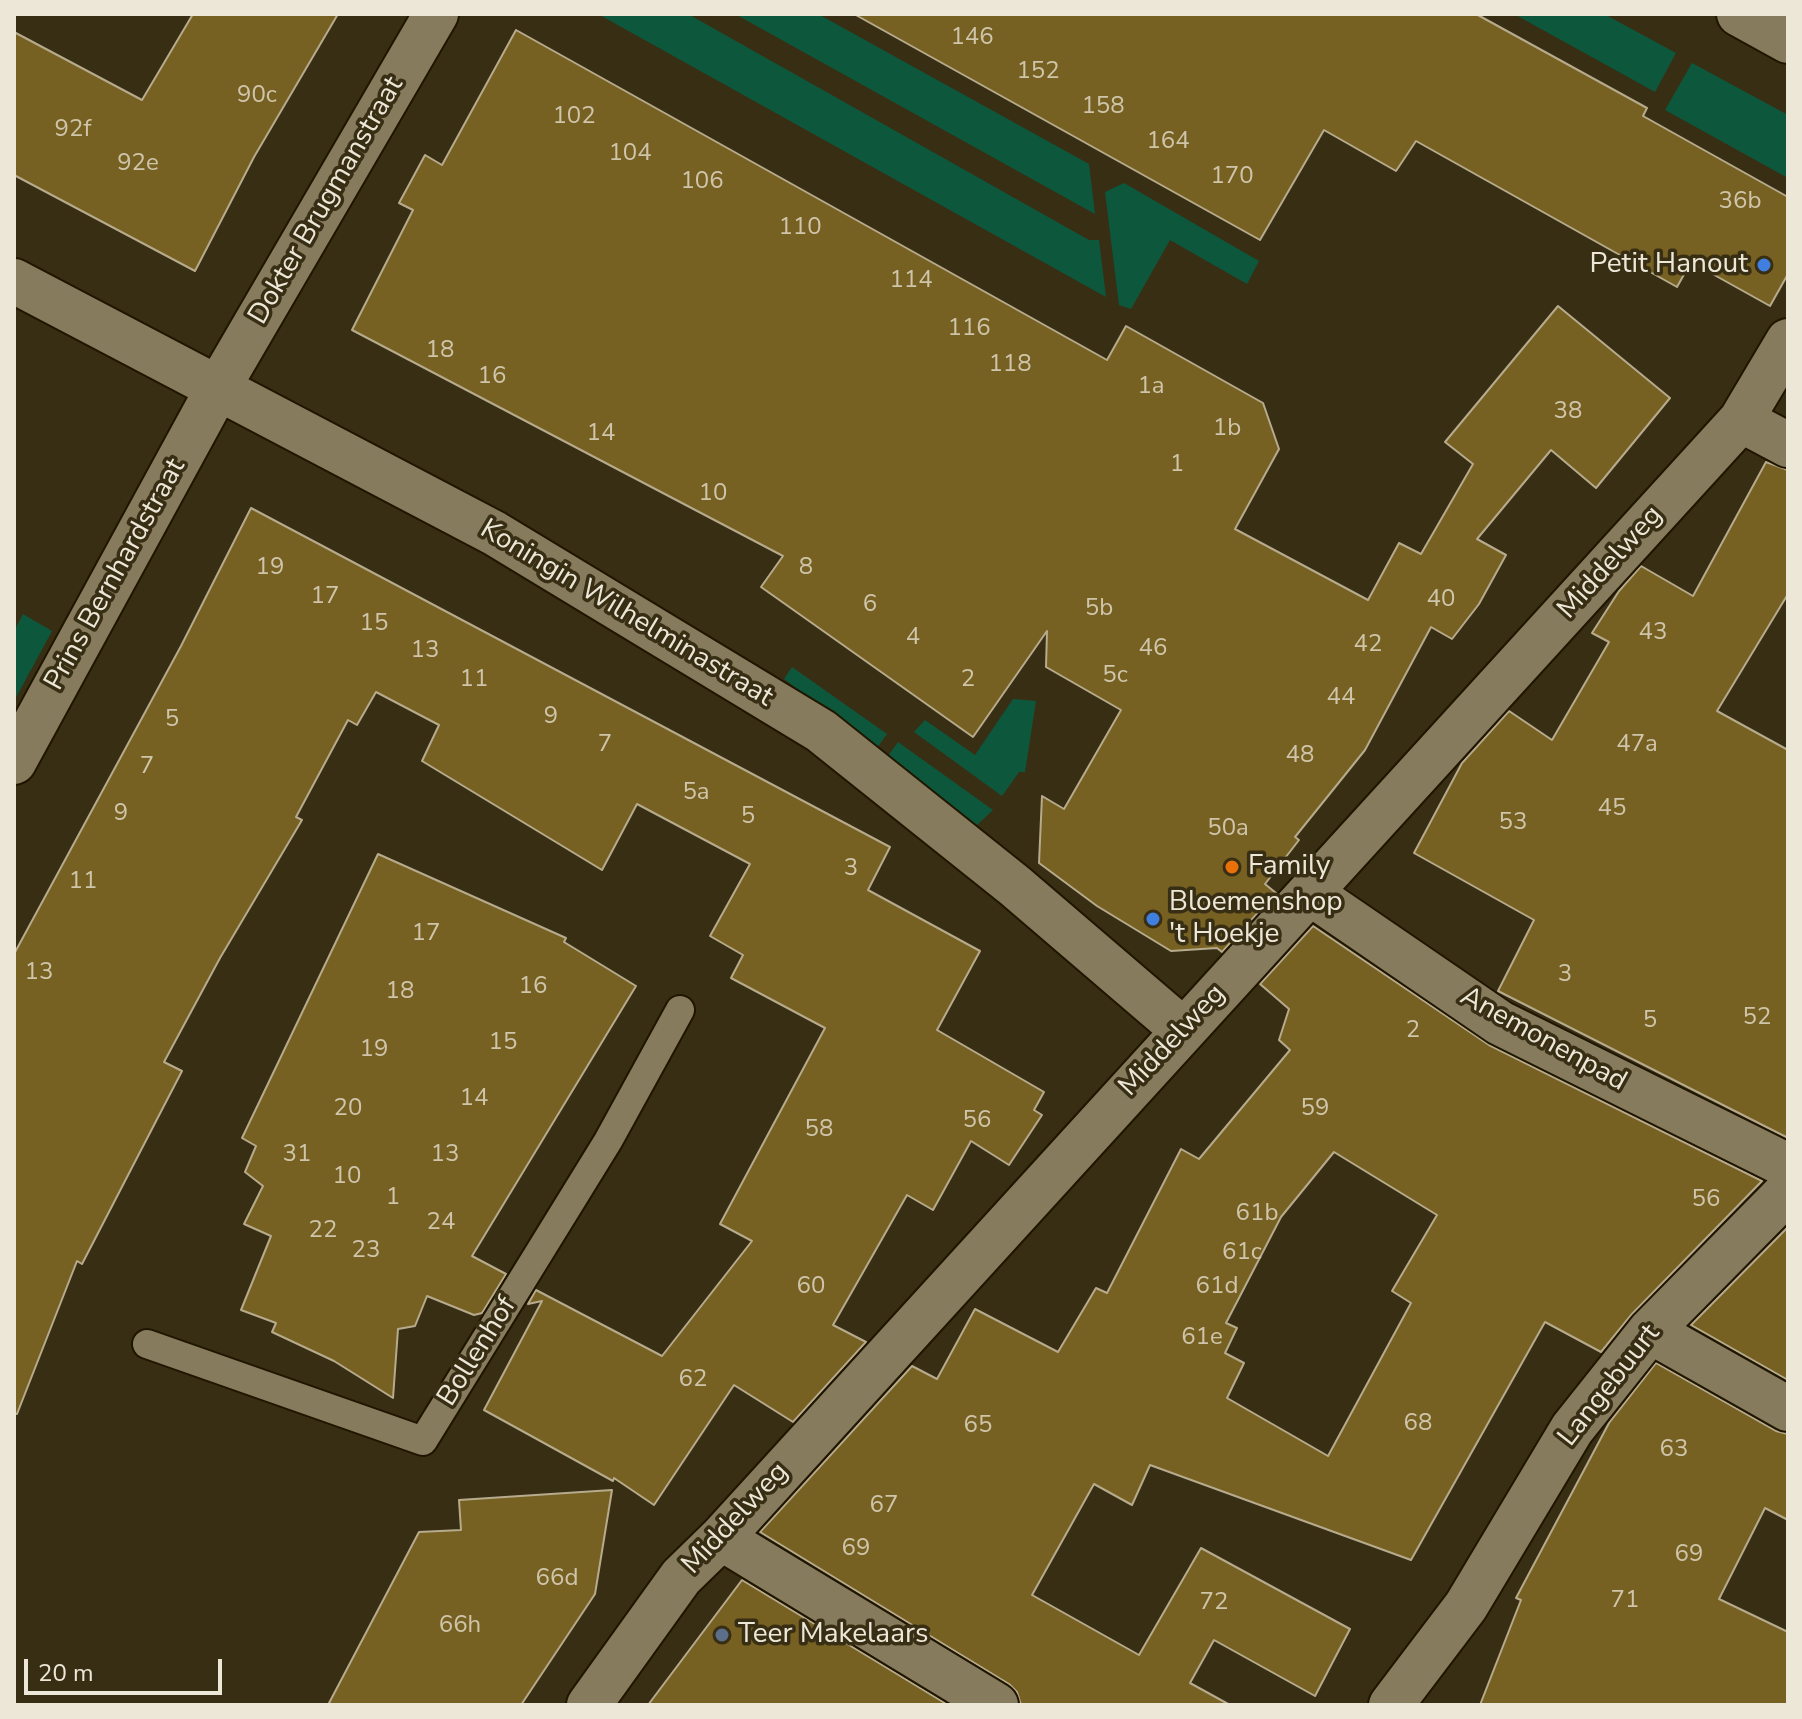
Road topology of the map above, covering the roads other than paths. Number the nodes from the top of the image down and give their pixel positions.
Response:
1 (436, 14) edge
2 (1739, 14) edge
3 (1788, 41) edge
4 (14, 281) edge
5 (1788, 341) edge
6 (218, 388) junction
7 (1741, 420) junction
8 (1788, 445) edge
9 (14, 762) edge
10 (1310, 893) junction
11 (680, 1010) dead end
12 (1183, 1030) junction
13 (1788, 1166) edge
14 (1788, 1191) edge
15 (1650, 1331) junction
16 (147, 1344) dead end
17 (1788, 1409) edge
18 (721, 1538) junction
19 (589, 1705) edge
20 (996, 1705) edge
21 (1391, 1705) edge

1 - 6 street, Dokter Brugmanstraat
2 - 3 street
4 - 6 street, Koningin Wilhelminastraat
5 - 7 street, Middelweg
6 - 9 street, Prins Bernhardstraat
6 - 12 street, Koningin Wilhelminastraat
7 - 8 street
7 - 10 street, Middelweg
10 - 12 street, Middelweg
10 - 13 street, Anemonenpad
11 - 16 lane, Bollenhof
12 - 18 street, Middelweg
14 - 15 street, Langebuurt
15 - 17 street
15 - 21 street, Langebuurt
18 - 19 street, Middelweg
18 - 20 street

